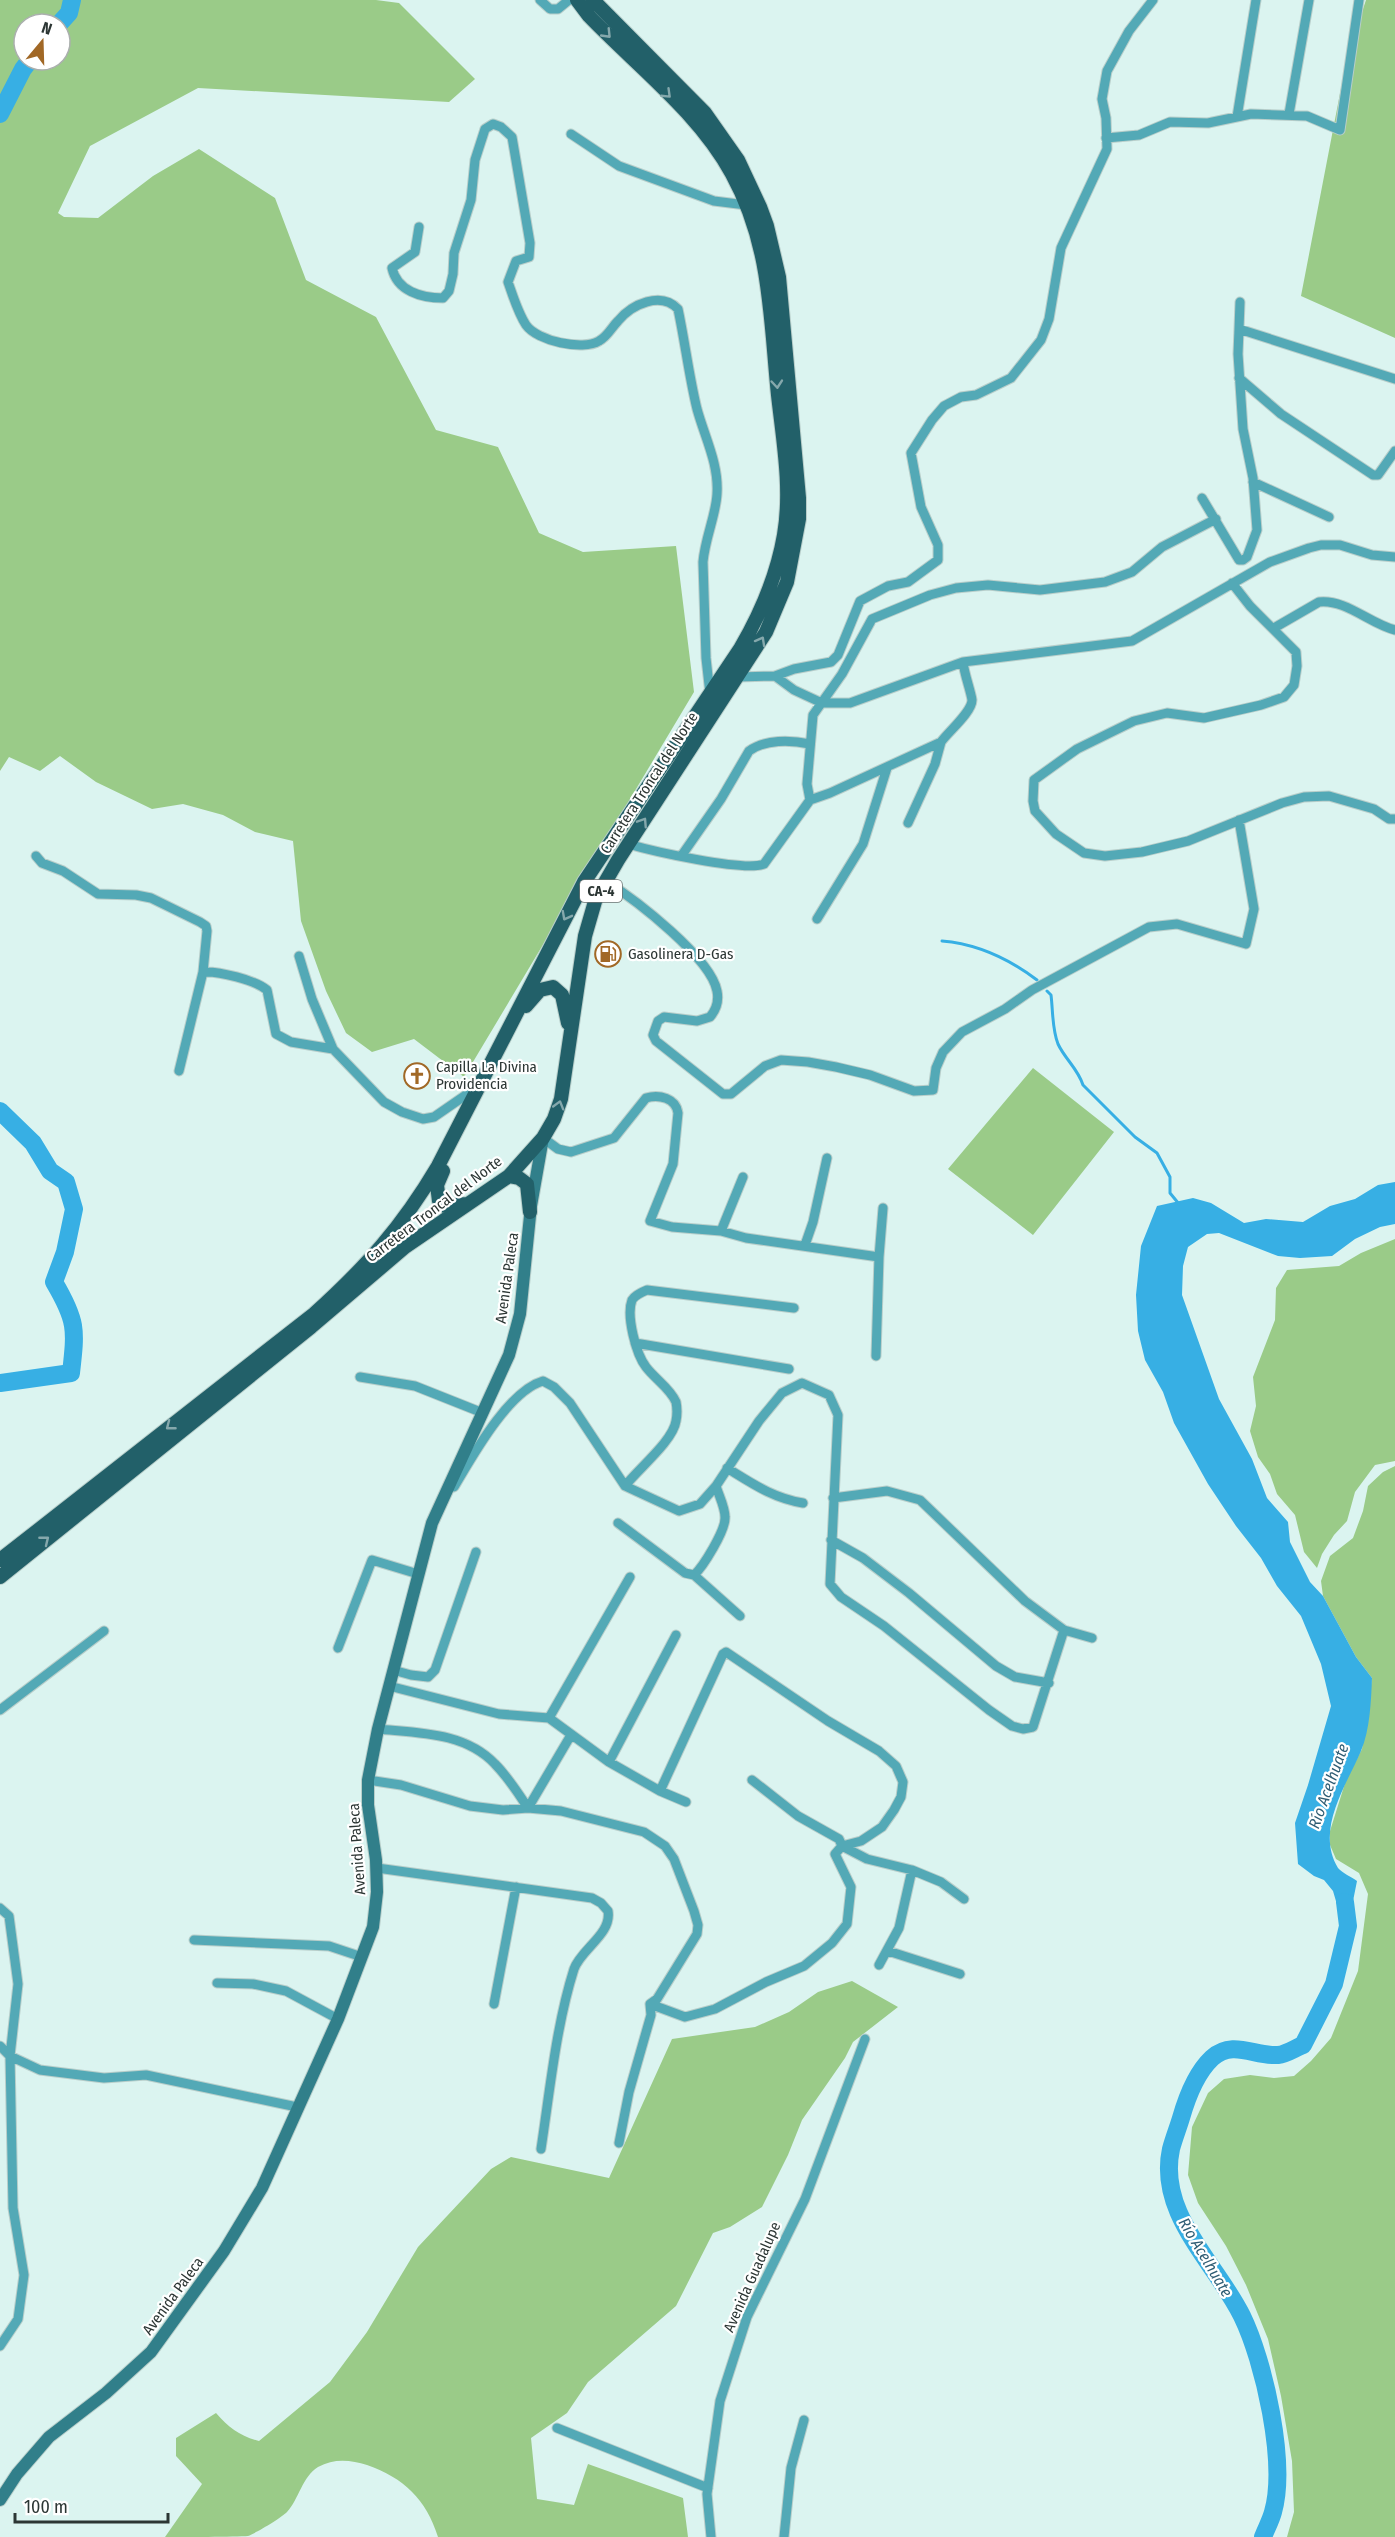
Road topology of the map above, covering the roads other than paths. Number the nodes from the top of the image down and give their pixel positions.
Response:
1 (540, 0) edge
2 (569, 0) edge
3 (577, 0) edge
4 (1153, 0) edge
5 (1256, 0) edge
6 (1309, 0) edge
7 (1359, 0) edge
8 (594, 8) edge
9 (628, 47) junction
10 (1289, 114) junction
11 (1237, 117) junction
12 (571, 134) dead end
13 (1106, 138) junction
14 (746, 205) junction
15 (419, 227) dead end
16 (1240, 302) dead end
17 (1239, 329) junction
18 (1239, 378) junction
19 (1395, 379) edge
20 (1395, 452) edge
21 (1253, 482) junction
22 (1202, 498) dead end
23 (1329, 517) dead end
24 (1216, 519) junction
25 (1395, 557) edge
26 (1243, 560) junction
27 (1241, 577) junction
28 (1232, 583) junction
29 (1274, 628) junction
30 (1395, 630) edge
31 (963, 663) junction
32 (775, 676) junction
33 (738, 677) junction
34 (710, 694) junction
35 (822, 703) junction
36 (941, 742) junction
37 (810, 744) junction
38 (887, 768) junction
39 (810, 800) junction
40 (1395, 819) edge
41 (1239, 820) junction
42 (908, 823) dead end
43 (628, 844) junction
44 (682, 855) junction
45 (36, 856) dead end
46 (607, 882) junction
47 (817, 918) dead end
48 (299, 956) dead end
49 (203, 972) junction
50 (508, 1031) junction
51 (571, 1034) junction
52 (333, 1049) junction
53 (497, 1055) junction
54 (179, 1071) dead end
55 (481, 1085) junction
56 (543, 1138) junction
57 (827, 1158) dead end
58 (509, 1176) junction
59 (743, 1177) dead end
60 (468, 1204) junction
61 (883, 1208) dead end
62 (530, 1212) junction
63 (720, 1232) junction
64 (805, 1245) junction
65 (879, 1257) junction
66 (794, 1308) dead end
67 (635, 1343) junction
68 (876, 1356) dead end
69 (789, 1369) dead end
70 (360, 1377) dead end
71 (483, 1413) junction
72 (727, 1468) junction
73 (625, 1486) junction
74 (716, 1486) junction
75 (833, 1498) junction
76 (804, 1503) dead end
77 (432, 1523) junction
78 (618, 1523) dead end
79 (831, 1540) junction
80 (476, 1552) dead end
81 (0, 1560) edge
82 (418, 1574) junction
83 (694, 1575) junction
84 (0, 1577) edge
85 (630, 1577) dead end
86 (740, 1616) dead end
87 (1064, 1630) junction
88 (104, 1631) dead end
89 (676, 1635) dead end
90 (1092, 1638) dead end
91 (338, 1648) dead end
92 (393, 1670) junction
93 (1048, 1683) junction
94 (389, 1686) junction
95 (0, 1710) edge
96 (549, 1718) junction
97 (378, 1729) junction
98 (571, 1735) junction
99 (609, 1762) junction
100 (368, 1780) junction
101 (752, 1780) dead end
102 (660, 1791) junction
103 (686, 1802) dead end
104 (528, 1808) junction
105 (842, 1846) junction
106 (376, 1868) junction
107 (912, 1870) junction
108 (516, 1887) junction
109 (964, 1899) dead end
110 (0, 1908) edge
111 (194, 1940) dead end
112 (888, 1951) junction
113 (362, 1957) junction
114 (879, 1965) dead end
115 (960, 1974) dead end
116 (217, 1983) dead end
117 (494, 2004) dead end
118 (650, 2004) junction
119 (338, 2019) junction
120 (865, 2039) dead end
121 (0, 2046) edge
122 (10, 2056) junction
123 (297, 2107) junction
124 (619, 2143) dead end
125 (541, 2149) dead end
126 (0, 2346) edge
127 (804, 2420) dead end
128 (557, 2428) dead end
129 (708, 2488) junction
130 (0, 2500) edge
131 (711, 2537) edge
132 (784, 2537) edge

1 - 2 street
3 - 8 main road, Carretera Troncal del Norte / CA-4
4 - 13 street
5 - 11 street
6 - 10 street
7 - 10 street
8 - 9 main road, Carretera Troncal del Norte / CA-4
9 -> 14 main road, Carretera Troncal del Norte / CA-4
33 -> 9 main road, Carretera Troncal del Norte / CA-4
10 - 11 street
11 - 13 street
12 - 14 street
13 - 32 street
14 -> 34 main road, Carretera Troncal del Norte / CA-4
15 - 34 street
16 - 17 street
17 - 18 street
17 - 19 street
18 - 20 street
18 - 21 street
21 - 23 street
21 - 26 street
22 - 24 street
24 - 26 street
24 - 35 street
25 - 27 street
26 - 27 street
27 - 28 street
28 - 29 street
28 - 31 street
29 - 30 street
29 - 41 street
31 - 35 street
31 - 36 street
32 - 33 street
32 - 35 street
43 -> 33 main road, Carretera Troncal del Norte / CA-4
34 -> 50 main road, Carretera Troncal del Norte / CA-4
35 - 37 street
36 - 38 street
36 - 42 street
37 - 39 street
37 - 44 street
38 - 39 street
38 - 47 street
39 - 44 street
40 - 41 street
41 - 46 street
43 - 44 street
43 - 46 main road, Carretera Troncal del Norte / CA-4
45 - 49 street
46 - 51 main road, Carretera Troncal del Norte / CA-4
48 - 52 street
49 - 52 street
49 - 54 street
50 - 51 main road
50 - 53 main road, Carretera Troncal del Norte / CA-4
56 -> 51 main road, Carretera Troncal del Norte / CA-4
52 - 55 street
53 - 55 main road, Carretera Troncal del Norte / CA-4
53 - 60 main road
55 -> 81 main road, Carretera Troncal del Norte / CA-4
56 - 58 main road, Carretera Troncal del Norte / CA-4
56 - 62 main road, Avenida Paleca
56 - 63 street
57 - 64 street
58 - 60 main road, Carretera Troncal del Norte / CA-4
58 - 62 main road
59 - 63 street
84 -> 60 main road, Carretera Troncal del Norte / CA-4
61 - 65 street
62 - 71 main road, Avenida Paleca
63 - 64 street
64 - 65 street
65 - 68 street
66 - 67 street
67 - 69 street
67 - 73 street
70 - 71 street
71 - 77 main road, Avenida Paleca
72 - 74 street
72 - 75 street
72 - 76 street
73 - 74 street
73 - 77 street
74 - 83 street
75 - 79 street
75 - 87 street
77 - 82 main road, Avenida Paleca
78 - 83 street
79 - 93 street
79 - 93 street
80 - 92 street
82 - 91 street
82 - 92 main road, Avenida Paleca
83 - 86 street
85 - 96 street
87 - 90 street
87 - 93 street
88 - 95 street
89 - 99 street
92 - 94 main road, Avenida Paleca
94 - 96 street
94 - 97 main road, Avenida Paleca
96 - 98 street
97 - 100 main road, Avenida Paleca
97 - 104 street
98 - 99 street
98 - 104 street
99 - 102 street
100 - 104 street
100 - 106 main road, Avenida Paleca
101 - 105 street
102 - 103 street
102 - 105 street
104 - 118 street
105 - 107 street
105 - 118 street
106 - 108 street
106 - 113 main road, Avenida Paleca
107 - 109 street
107 - 112 street
108 - 117 street
108 - 125 street
110 - 122 street
111 - 113 street
112 - 114 street
112 - 115 street
113 - 119 main road, Avenida Paleca
116 - 119 street
118 - 124 street
119 - 123 main road, Avenida Paleca
120 - 129 street, Avenida Guadalupe
121 - 122 street
122 - 123 street
122 - 126 street
123 - 130 main road, Avenida Paleca
127 - 132 street
128 - 129 street
129 - 131 street, Avenida Guadalupe

